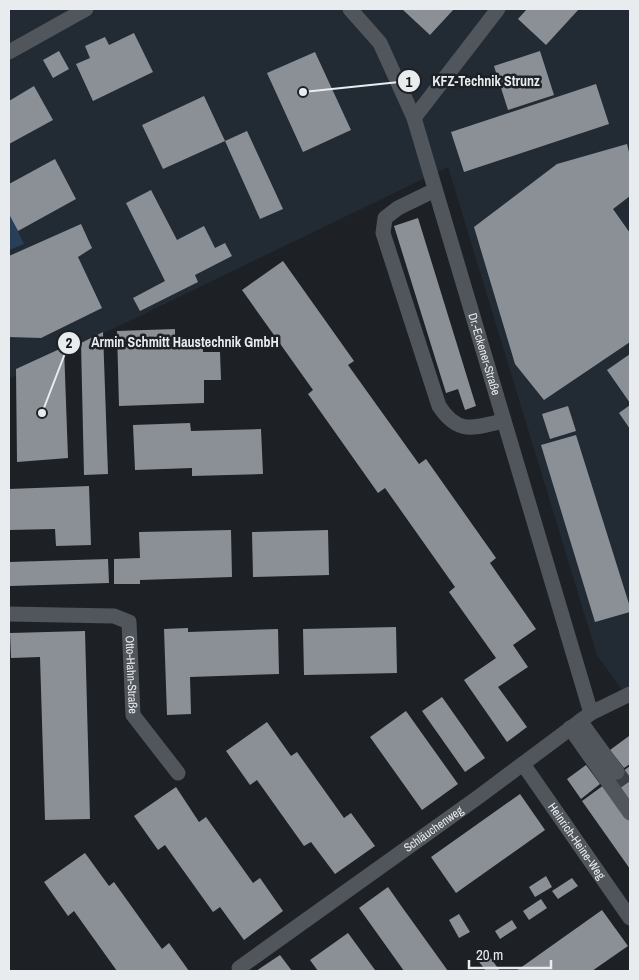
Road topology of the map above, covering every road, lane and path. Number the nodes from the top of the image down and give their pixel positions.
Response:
1 (86, 9) edge
2 (350, 9) edge
3 (498, 9) edge
4 (9, 52) edge
5 (414, 118) junction
6 (435, 190) junction
7 (503, 421) junction
8 (9, 614) edge
9 (630, 695) edge
10 (580, 721) junction
11 (523, 764) junction
12 (617, 772) tunnel mouth
13 (178, 773) dead end
14 (630, 813) edge
15 (630, 918) edge
16 (239, 968) dead end

1 - 4 street
2 - 5 street, Dr.-Eckener-Straße
3 - 5 street
5 - 6 street, Dr.-Eckener-Straße
6 - 7 street, Dr.-Eckener-Straße
6 - 7 street
7 - 10 street, Dr.-Eckener-Straße
8 - 13 street, Otto-Hahn-Straße
9 - 10 street, Schläuchenweg
10 - 11 street, Schläuchenweg
10 - 12 street
10 - 14 street
11 - 15 street, Heinrich-Heine-Weg
11 - 16 street, Schläuchenweg

